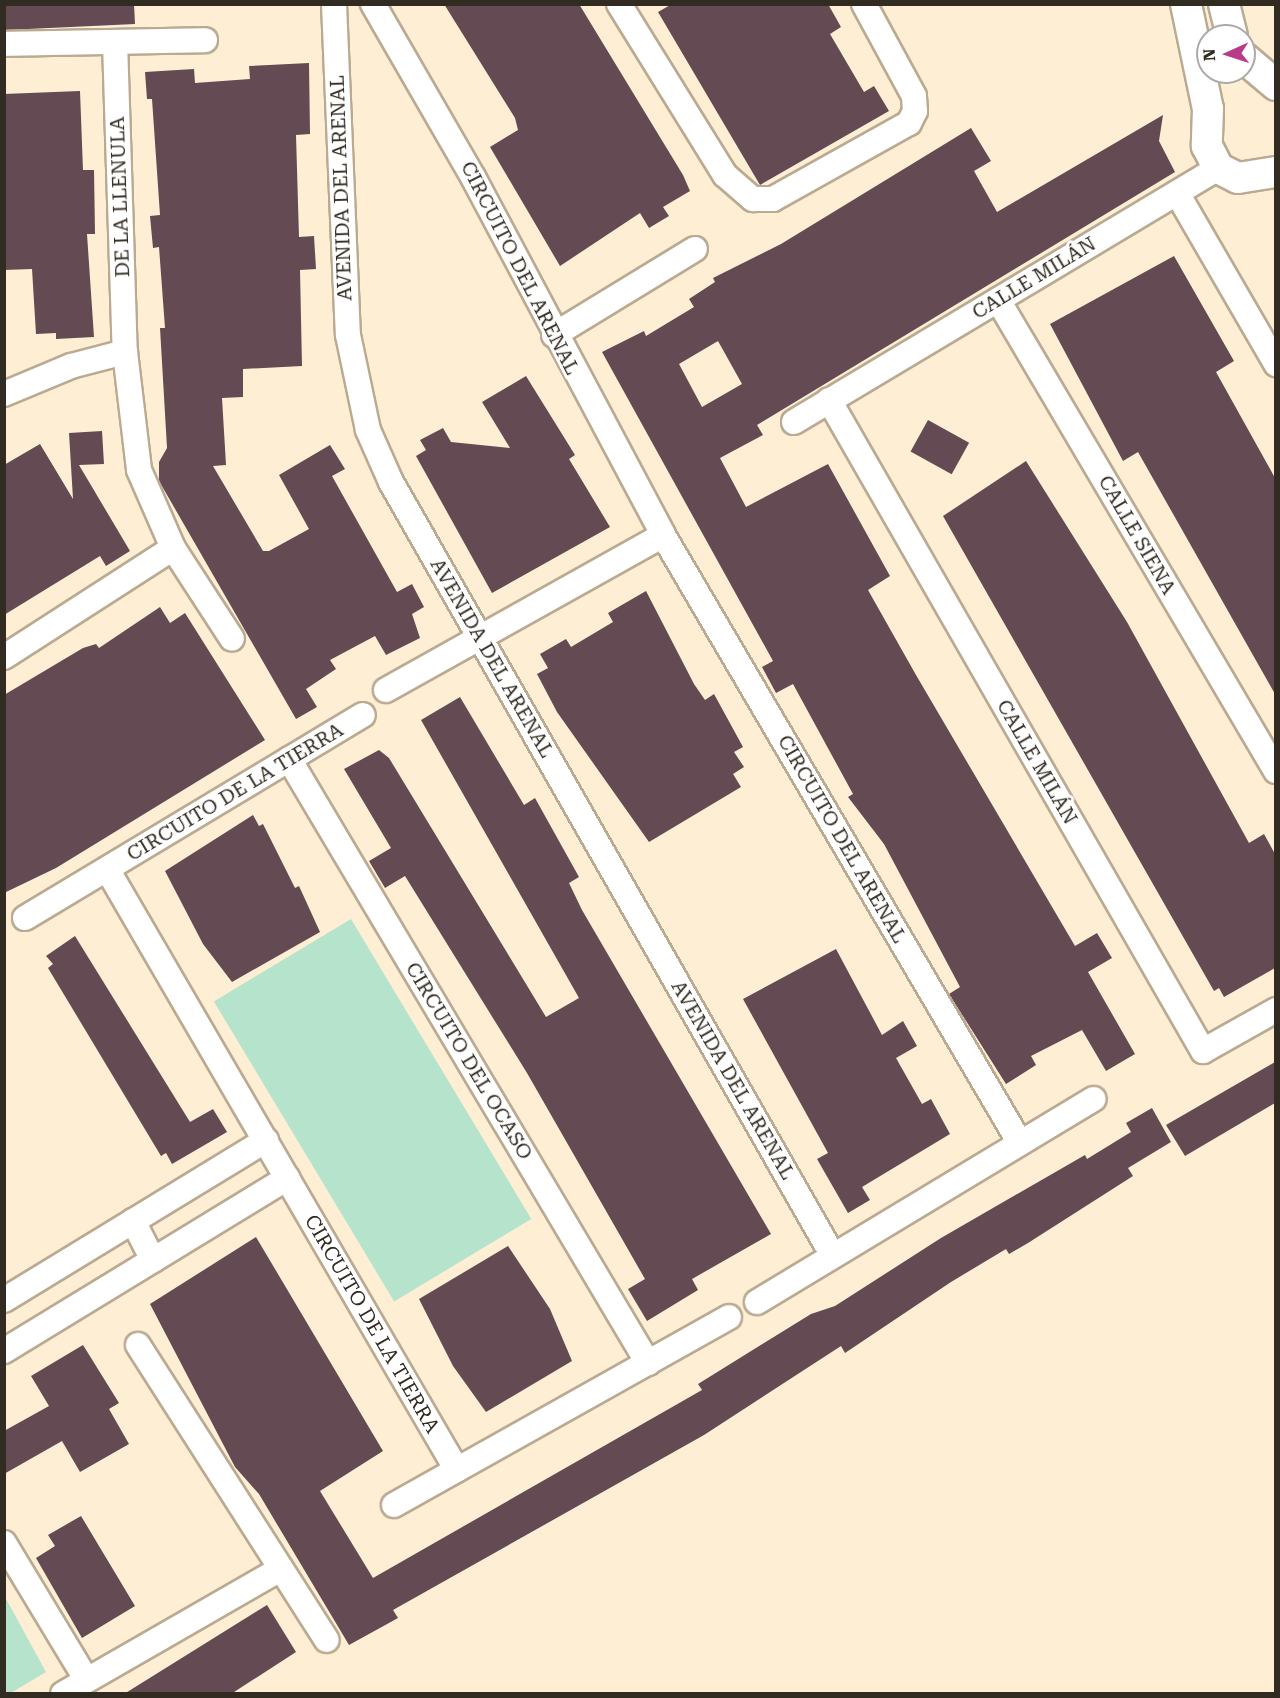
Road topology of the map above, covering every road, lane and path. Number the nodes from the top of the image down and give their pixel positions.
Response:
1 (334, 4) edge
2 (619, 4) edge
3 (864, 4) edge
4 (1186, 4) edge
5 (1224, 4) edge
6 (373, 5) edge
7 (1230, 24) edge
8 (205, 40) dead end
9 (116, 42) junction
10 (4, 44) edge
11 (1256, 68) edge
12 (1275, 85) edge
13 (1218, 168) junction
14 (1275, 172) edge
15 (1177, 193) junction
16 (695, 249) dead end
17 (998, 300) junction
18 (554, 335) junction
19 (125, 352) junction
20 (1275, 364) edge
21 (4, 394) edge
22 (829, 400) junction
23 (794, 422) dead end
24 (663, 535) junction
25 (173, 548) junction
26 (480, 638) junction
27 (232, 639) dead end
28 (4, 657) edge
29 (386, 690) dead end
30 (363, 716) dead end
31 (289, 759) junction
32 (1275, 771) edge
33 (107, 869) junction
34 (25, 918) dead end
35 (1275, 1010) edge
36 (1093, 1100) dead end
37 (266, 1140) junction
38 (1020, 1143) junction
39 (287, 1178) junction
40 (133, 1221) junction
41 (833, 1256) junction
42 (153, 1260) junction
43 (4, 1300) edge
44 (757, 1302) dead end
45 (729, 1317) dead end
46 (138, 1345) dead end
47 (4, 1351) edge
48 (648, 1363) junction
49 (457, 1470) junction
50 (394, 1505) dead end
51 (4, 1543) edge
52 (279, 1570) junction
53 (327, 1640) dead end
54 (86, 1679) junction
55 (63, 1694) edge

1 - 26 street, AVENIDA DEL ARENAL
2 - 3 street
4 - 13 street
5 - 7 street
6 - 18 street, CIRCUITO DEL ARENAL
8 - 9 street
9 - 10 street
9 - 19 street, DE LA LLENULA
11 - 12 street
13 - 14 street
13 - 15 street, CALLE MILÁN
15 - 17 street, CALLE MILÁN
15 - 20 street
16 - 18 street
17 - 22 street, CALLE MILÁN
17 - 32 street, CALLE SIENA
18 - 24 street, CIRCUITO DEL ARENAL
19 - 21 street
19 - 25 street, DE LA LLENULA
22 - 23 street, CALLE MILÁN
22 - 35 street, CALLE MILÁN
24 - 26 street
24 - 38 street, CIRCUITO DEL ARENAL
25 - 27 street, DE LA LLENULA
25 - 28 street
26 - 29 street
26 - 41 street, AVENIDA DEL ARENAL
30 - 31 street, CIRCUITO DE LA TIERRA
31 - 33 street, CIRCUITO DE LA TIERRA
31 - 48 street, CIRCUITO DEL OCASO
33 - 34 street, CIRCUITO DE LA TIERRA
33 - 37 street, CIRCUITO DE LA TIERRA
36 - 38 street
37 - 39 street, CIRCUITO DE LA TIERRA
37 - 40 street
38 - 41 street
39 - 42 street
39 - 49 street, CIRCUITO DE LA TIERRA
40 - 42 street
40 - 43 street
41 - 44 street
42 - 47 street
45 - 48 street
46 - 52 street
48 - 49 street
49 - 50 street
51 - 54 street
52 - 53 street
52 - 54 street
54 - 55 street

